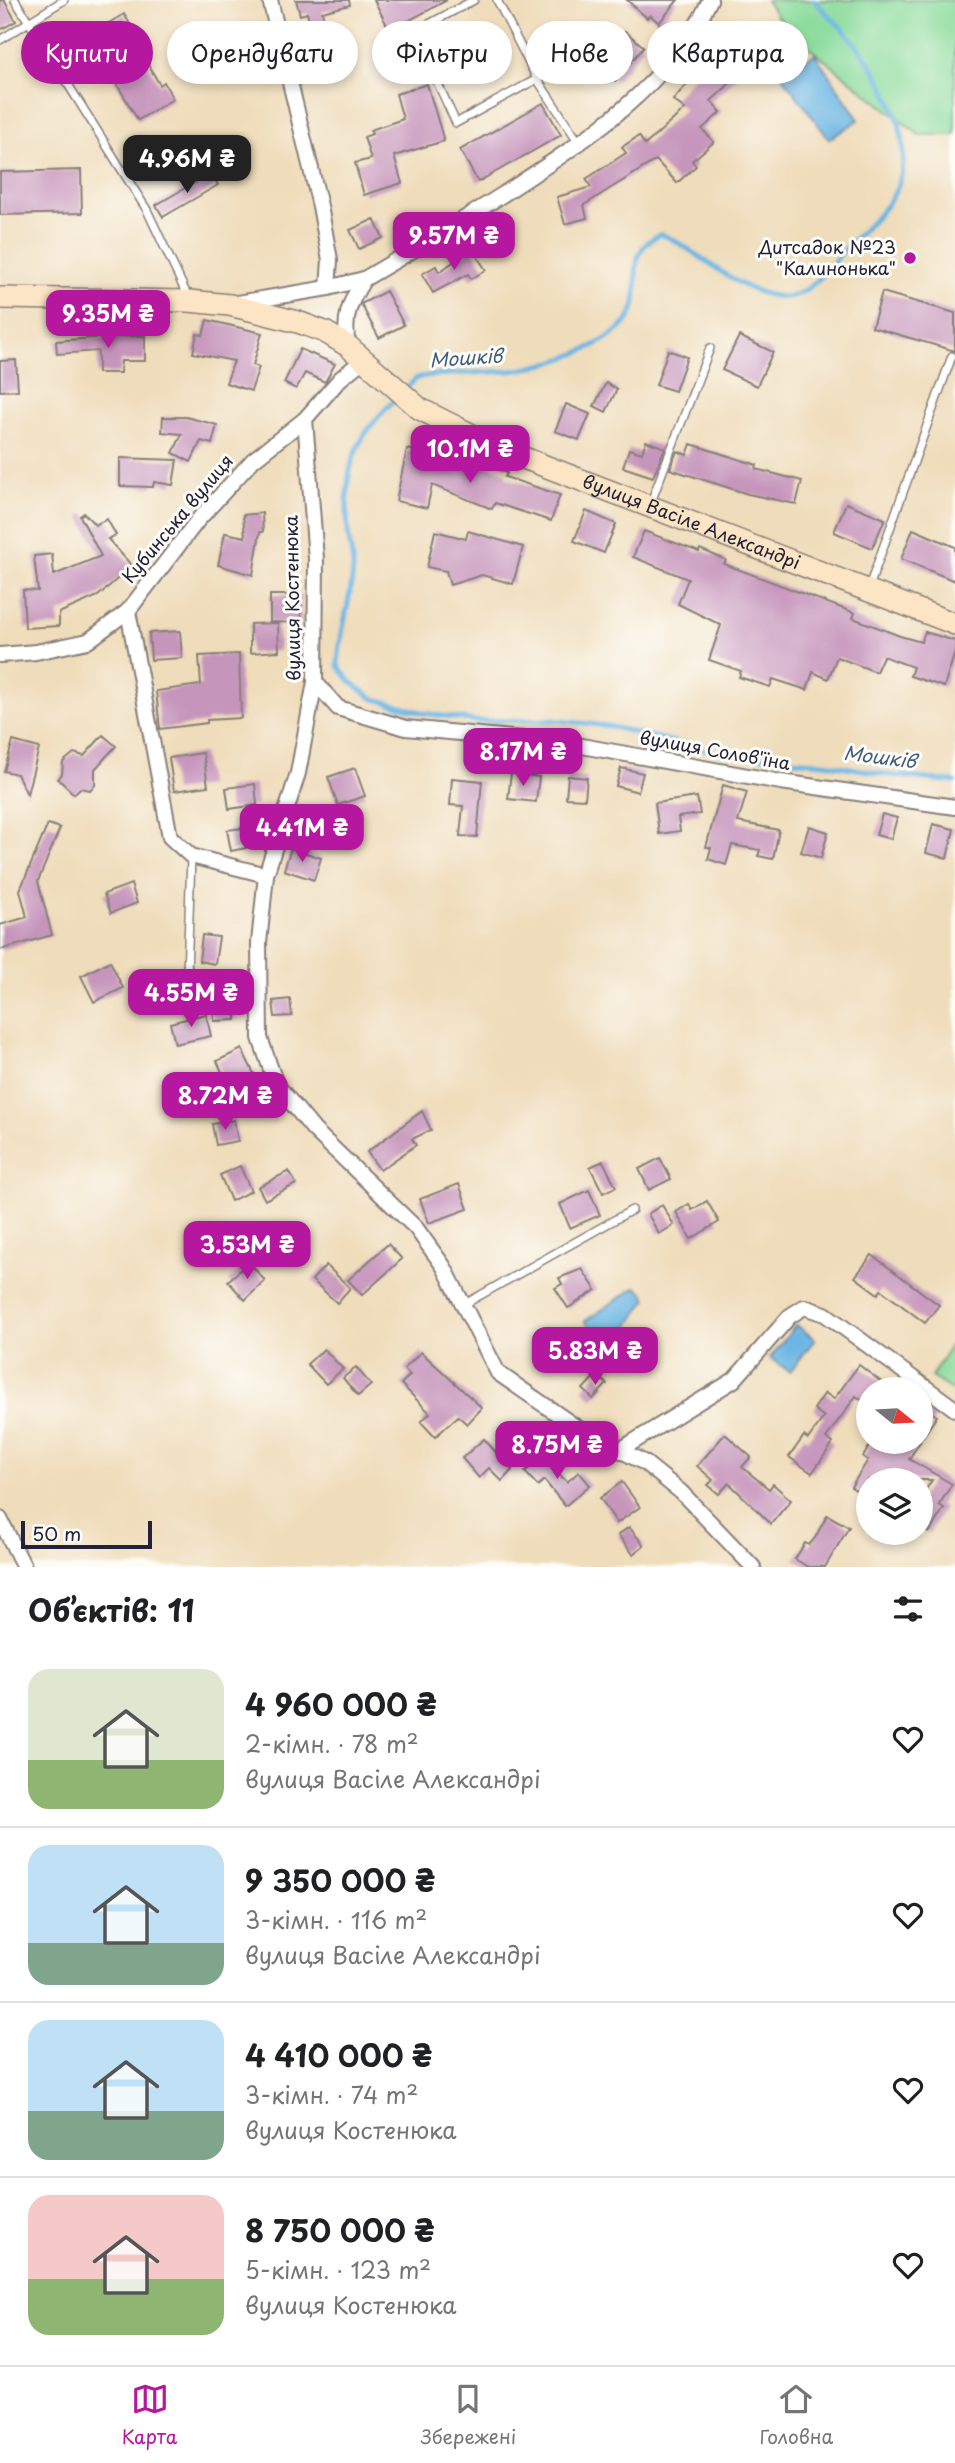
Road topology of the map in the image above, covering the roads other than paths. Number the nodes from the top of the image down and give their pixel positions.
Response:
1 (15, 0) edge
2 (64, 0) edge
3 (270, 0) edge
4 (474, 0) edge
5 (497, 0) edge
6 (710, 0) edge
7 (28, 21) edge
8 (32, 21) edge
9 (21, 28) edge
10 (0, 40) edge
11 (526, 57) edge
12 (67, 84) edge
13 (528, 84) edge
14 (540, 84) edge
15 (580, 145) junction
16 (365, 279) junction
17 (328, 288) junction
18 (0, 298) edge
19 (189, 301) junction
20 (230, 305) junction
21 (710, 348) dead end
22 (355, 353) junction
23 (952, 356) dead end
24 (305, 419) junction
25 (649, 506) junction
26 (867, 591) junction
27 (128, 611) junction
28 (955, 624) edge
29 (0, 655) edge
30 (315, 682) junction
31 (955, 807) edge
32 (191, 856) junction
33 (266, 875) junction
34 (187, 975) dead end
35 (632, 1210) dead end
36 (463, 1305) junction
37 (955, 1409) edge
38 (620, 1450) junction
39 (0, 1519) edge
40 (24, 1567) edge
41 (753, 1567) edge

1 - 7 lane
2 - 8 lane
3 - 17 street
4 - 13 lane
5 - 11 lane
6 - 15 street
9 - 10 lane
12 - 19 lane
14 - 15 lane
15 - 16 street
16 - 17 street
16 - 22 street
17 - 20 street
18 - 19 main road, вулиця Васіле Александрі
19 - 20 main road, вулиця Васіле Александрі
20 - 22 main road, вулиця Васіле Александрі
21 - 25 lane
22 - 24 street, Кубинська вулиця
22 - 25 main road, вулиця Васіле Александрі
23 - 26 lane
24 - 27 street, Кубинська вулиця
24 - 30 street, вулиця Костенюка
25 - 26 main road, вулиця Васіле Александрі
26 - 28 main road, вулиця Васіле Александрі
27 - 29 street, Кубинська вулиця
27 - 32 street
30 - 31 street, вулиця Солов'їна
30 - 33 street, вулиця Костенюка
32 - 33 street
32 - 34 lane
33 - 36 street, вулиця Костенюка
35 - 36 lane
36 - 38 street, вулиця Костенюка
37 - 38 street
38 - 41 street, вулиця Костенюка
39 - 40 street

